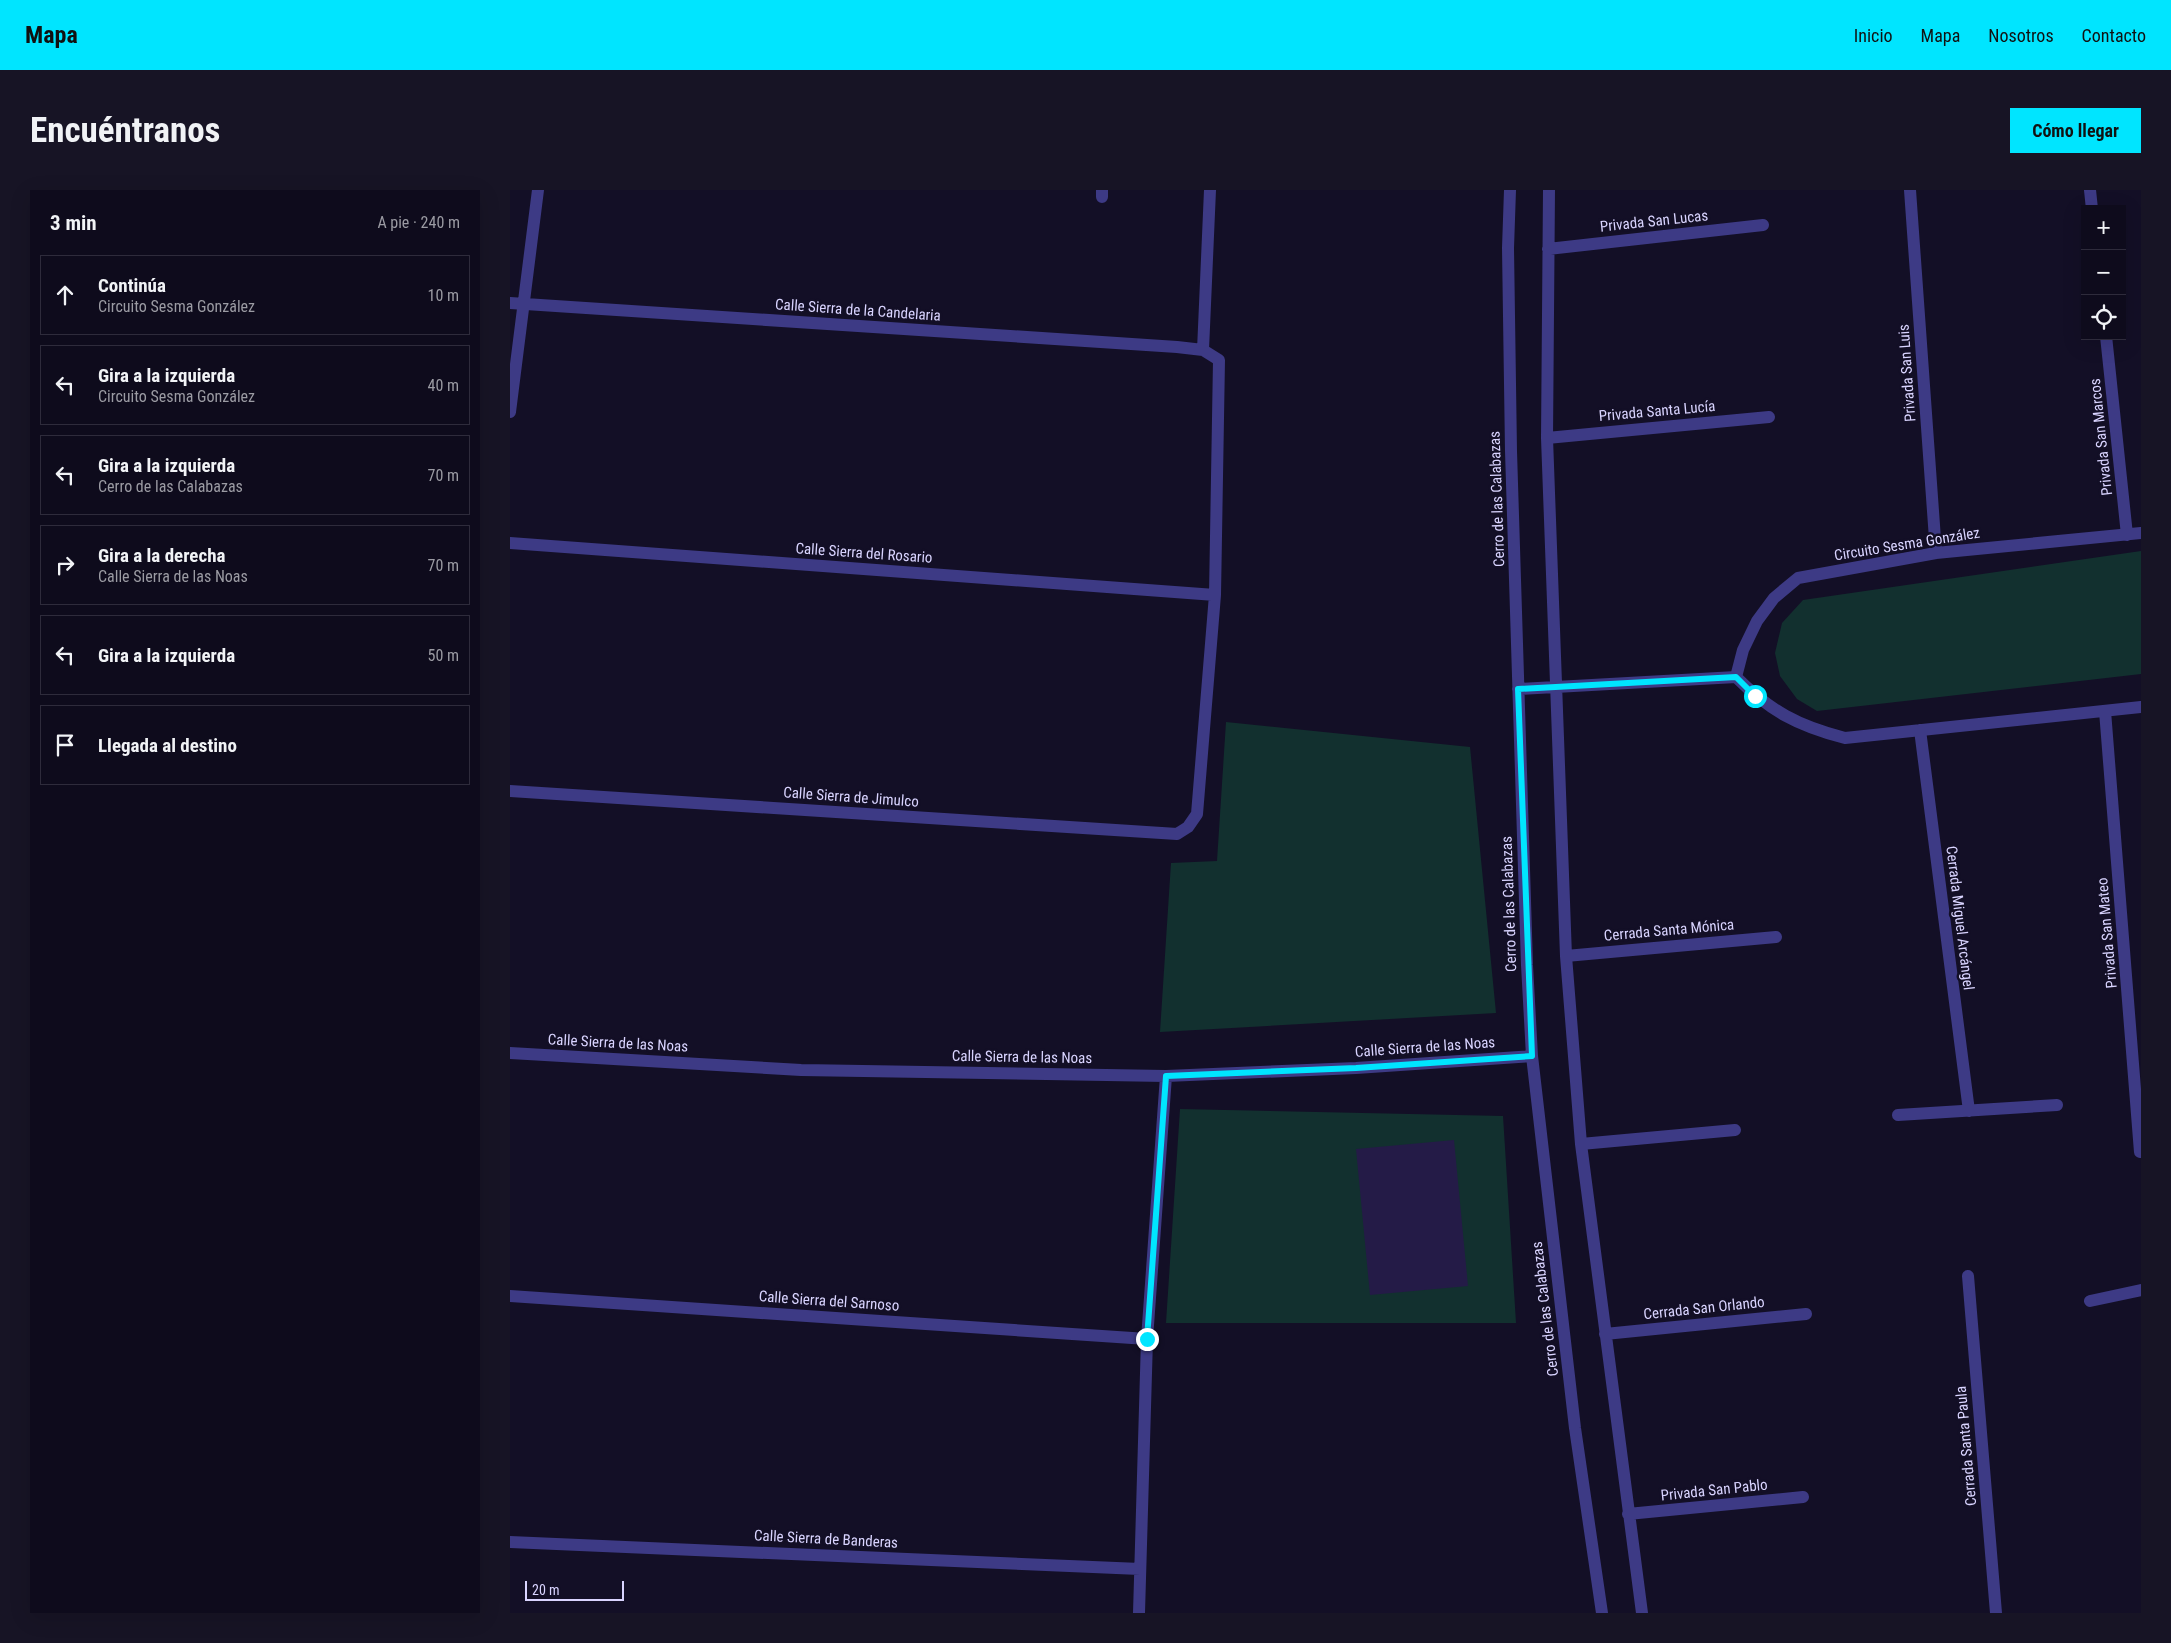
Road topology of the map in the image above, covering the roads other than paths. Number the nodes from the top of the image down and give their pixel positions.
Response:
1 (538, 190) edge
2 (1210, 190) edge
3 (1510, 190) edge
4 (1549, 190) edge
5 (1910, 190) edge
6 (2090, 190) edge
7 (2092, 205) edge
8 (1763, 225) dead end
9 (1548, 249) junction
10 (516, 304) edge
11 (2106, 340) edge
12 (1203, 350) junction
13 (510, 412) edge
14 (1769, 417) dead end
15 (1547, 438) junction
16 (2141, 534) edge
17 (2128, 535) junction
18 (510, 543) edge
19 (1936, 553) junction
20 (1215, 595) junction
21 (1736, 677) junction
22 (1556, 687) junction
23 (1518, 689) junction
24 (2141, 707) edge
25 (2105, 711) junction
26 (1920, 730) junction
27 (510, 792) edge
28 (1776, 937) dead end
29 (1566, 956) junction
30 (510, 1053) edge
31 (1532, 1056) junction
32 (1166, 1076) junction
33 (2057, 1105) dead end
34 (1969, 1111) junction
35 (1898, 1115) dead end
36 (1735, 1130) dead end
37 (1581, 1144) junction
38 (2140, 1152) edge
39 (1968, 1276) dead end
40 (2141, 1290) edge
41 (510, 1296) edge
42 (2090, 1301) dead end
43 (1806, 1314) dead end
44 (1605, 1334) junction
45 (1147, 1339) junction
46 (1803, 1497) dead end
47 (1628, 1514) junction
48 (510, 1542) edge
49 (1140, 1570) junction
50 (1139, 1613) edge
51 (1602, 1613) edge
52 (1642, 1613) edge
53 (1996, 1613) edge

1 - 10 street
2 - 12 street
3 - 23 street, Cerro de las Calabazas
4 - 9 street
5 - 19 street, Privada San Luis
6 - 7 street
8 - 9 street, Privada San Lucas
9 - 15 street
10 - 12 street, Calle Sierra de la Candelaria
10 - 13 street
11 - 17 street, Privada San Marcos
12 - 20 street
14 - 15 street, Privada Santa Lucía
15 - 22 street
16 - 17 street, Circuito Sesma González
17 - 19 street, Circuito Sesma González
18 - 20 street, Calle Sierra del Rosario
19 - 21 street, Circuito Sesma González
20 - 27 street, Calle Sierra de Jimulco
21 - 22 street
21 - 26 street
22 - 23 street
22 - 29 street
23 - 31 street, Cerro de las Calabazas
24 - 25 street
25 - 26 street
25 - 38 street, Privada San Mateo
26 - 34 street, Cerrada Miguel Arcángel
28 - 29 street, Cerrada Santa Mónica
29 - 37 street
30 - 32 street, Calle Sierra de las Noas
31 - 32 street, Calle Sierra de las Noas
31 - 51 street, Cerro de las Calabazas
32 - 45 street
33 - 34 street
34 - 35 street
36 - 37 street
37 - 44 street
39 - 53 street, Cerrada Santa Paula
40 - 42 street
41 - 45 street, Calle Sierra del Sarnoso
43 - 44 street, Cerrada San Orlando
44 - 47 street
45 - 49 street
46 - 47 street, Privada San Pablo
47 - 52 street
48 - 49 street, Calle Sierra de Banderas
49 - 50 street

